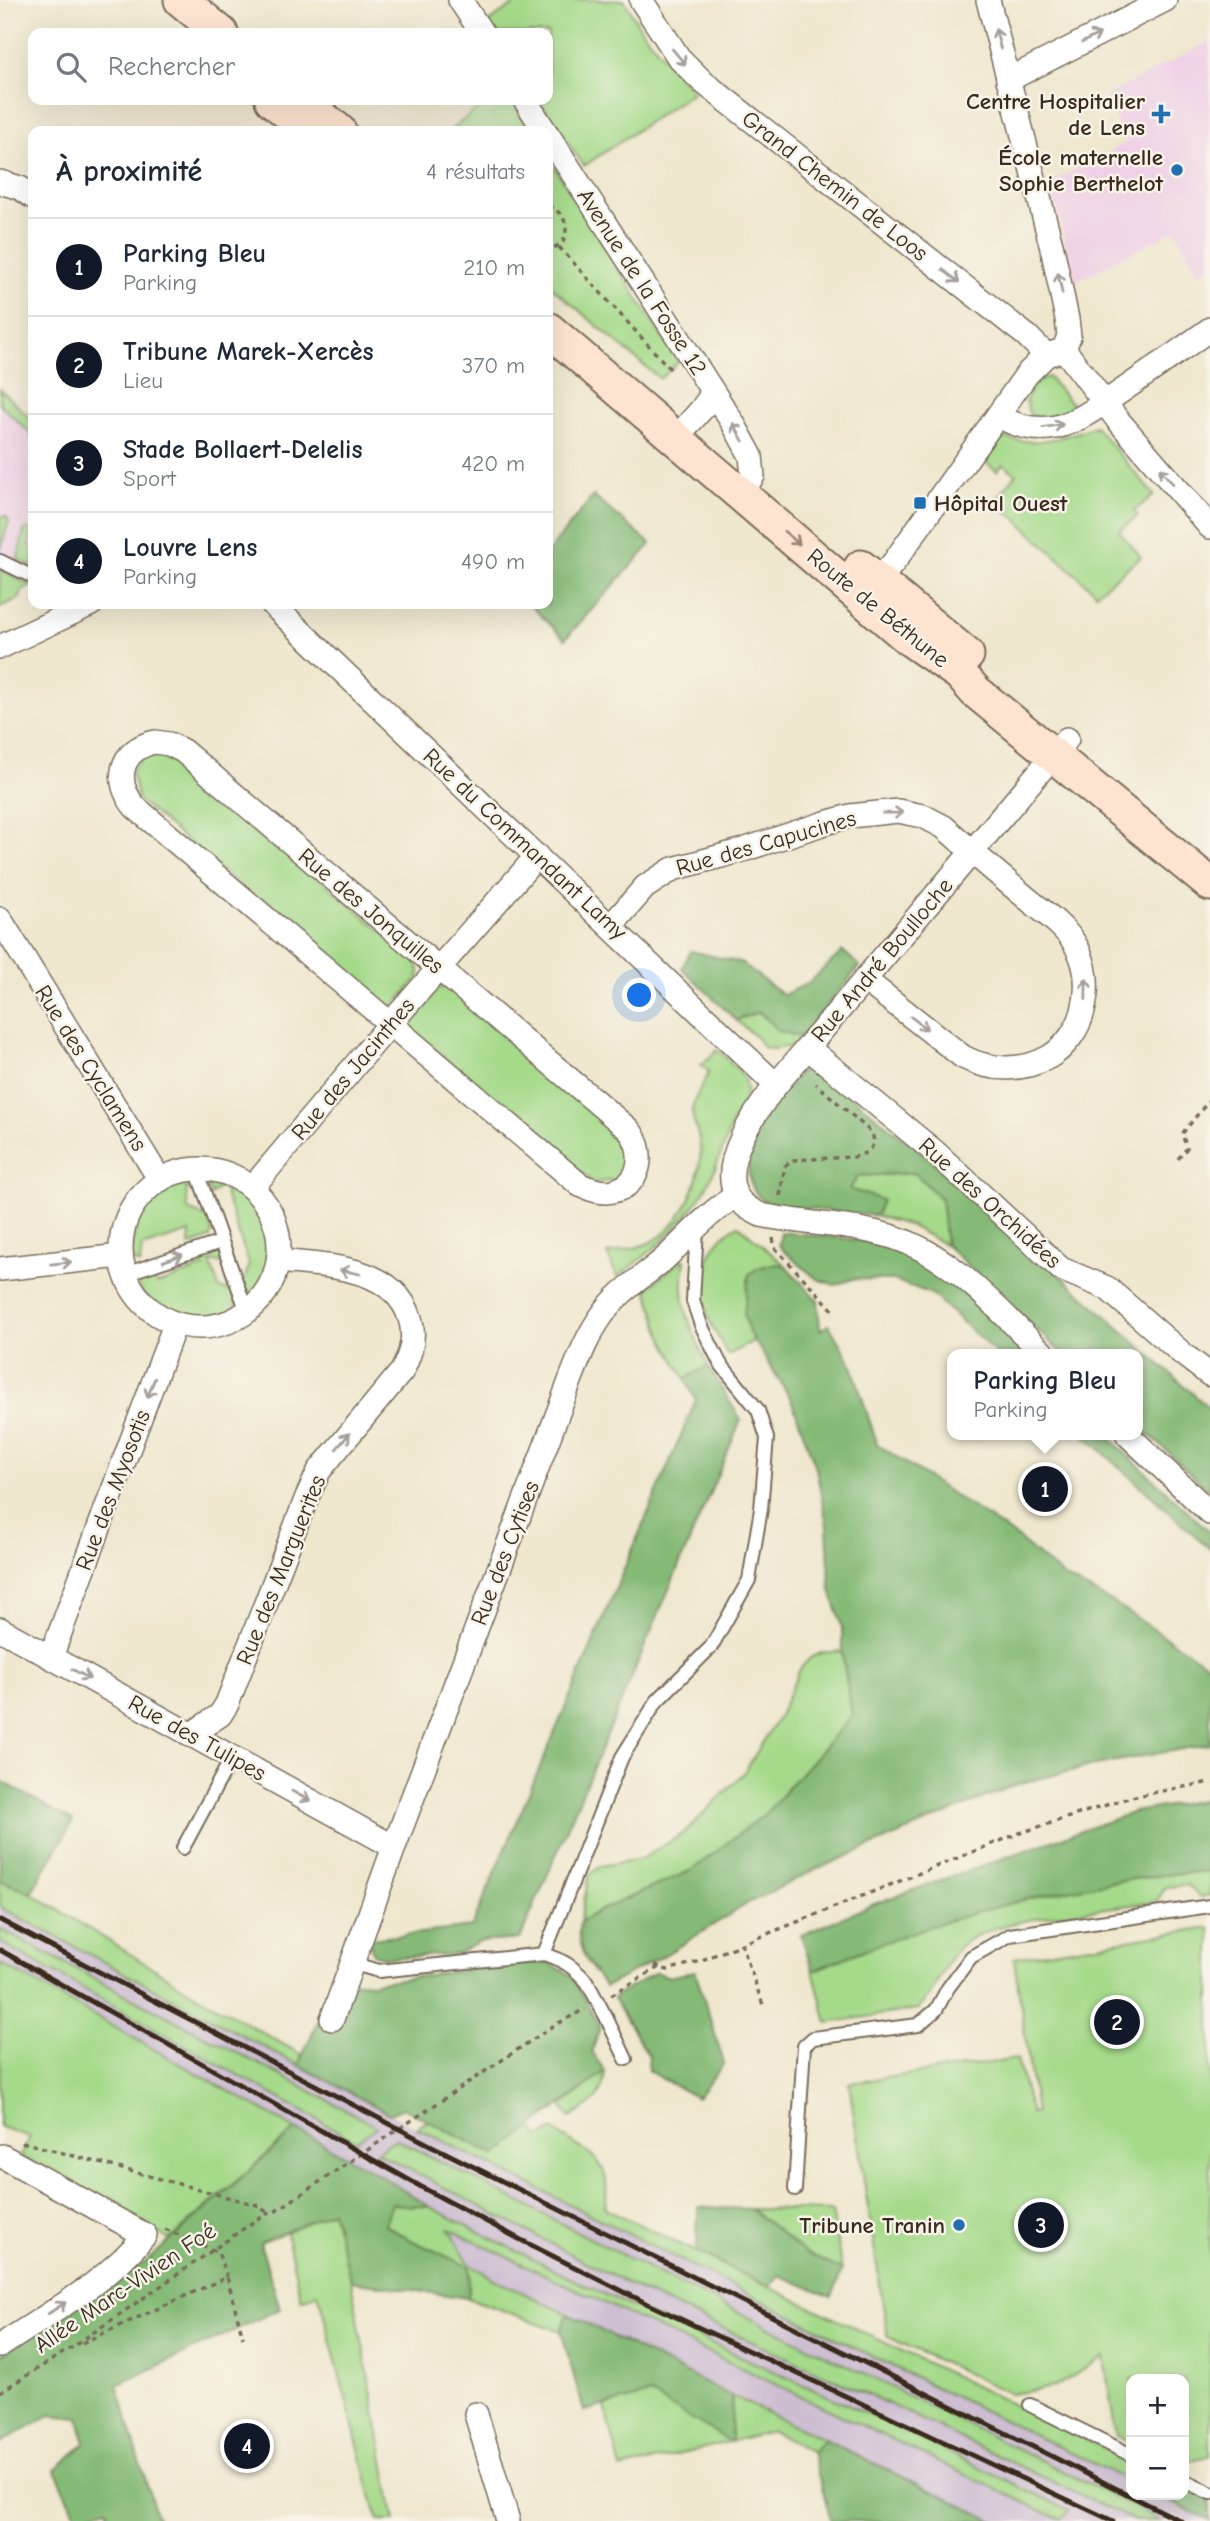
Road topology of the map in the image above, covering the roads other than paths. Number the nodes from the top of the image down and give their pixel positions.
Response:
1 (153, 0) edge
2 (181, 0) edge
3 (460, 0) edge
4 (641, 0) edge
5 (988, 0) edge
6 (1165, 0) edge
7 (187, 28) edge
8 (215, 28) edge
9 (479, 28) edge
10 (1008, 80) junction
11 (278, 105) edge
12 (307, 105) edge
13 (528, 105) edge
14 (304, 126) edge
15 (333, 126) edge
16 (542, 126) edge
17 (553, 142) edge
18 (0, 182) edge
19 (28, 194) edge
20 (553, 309) edge
21 (1210, 329) edge
22 (553, 333) edge
23 (1055, 352) junction
24 (713, 393) junction
25 (1104, 403) junction
26 (999, 416) junction
27 (684, 430) junction
28 (746, 485) junction
29 (1210, 527) edge
30 (0, 561) edge
31 (28, 575) edge
32 (871, 589) junction
33 (65, 609) edge
34 (277, 609) edge
35 (0, 647) edge
36 (1060, 747) junction
37 (973, 853) junction
38 (537, 856) junction
39 (1210, 858) edge
40 (1210, 884) edge
41 (0, 919) edge
42 (611, 926) junction
43 (439, 969) junction
44 (865, 980) junction
45 (390, 1024) junction
46 (814, 1053) junction
47 (776, 1085) junction
48 (196, 1169) junction
49 (160, 1180) junction
50 (252, 1188) junction
51 (736, 1196) junction
52 (697, 1227) junction
53 (221, 1242) junction
54 (279, 1261) junction
55 (123, 1265) junction
56 (0, 1269) edge
57 (247, 1312) junction
58 (175, 1324) junction
59 (1039, 1349) edge
60 (1210, 1375) edge
61 (1133, 1440) edge
62 (1210, 1513) edge
63 (0, 1629) edge
64 (51, 1657) junction
65 (190, 1735) junction
66 (232, 1757) junction
67 (394, 1847) junction
68 (183, 1848) dead end
69 (1210, 1906) edge
70 (544, 1954) junction
71 (354, 1964) junction
72 (332, 2020) dead end
73 (626, 2059) dead end
74 (1, 2149) edge
75 (795, 2189) dead end
76 (0, 2346) edge
77 (1030, 2405) dead end
78 (476, 2414) dead end
79 (1126, 2453) edge
80 (1189, 2483) edge
81 (1210, 2493) edge
82 (508, 2521) edge

1 - 7 main road
2 - 8 main road
3 - 9 street
4 -> 23 street, Grand Chemin de Loos
10 -> 5 street
10 -> 6 street
23 -> 10 street
11 - 14 main road
12 - 15 main road
13 - 16 street, Avenue de la Fosse 12
17 - 24 street, Avenue de la Fosse 12
18 - 19 street
20 - 27 main road, Route de Béthune
21 - 25 street
22 - 27 main road, Route de Béthune
23 - 25 street, Grand Chemin de Loos
23 - 26 street
24 - 27 street, Avenue de la Fosse 12
28 -> 24 street, Avenue de la Fosse 12
26 -> 25 street
29 -> 25 street, Grand Chemin de Loos
26 - 32 street
27 - 28 main road, Route de Béthune
28 - 32 main road, Route de Béthune
30 - 31 lane
32 - 36 main road, Route de Béthune
33 - 35 street
34 - 38 street, Rue du Commandant Lamy
36 - 37 street, Rue André Boulloche
36 - 39 main road, Route de Béthune
36 - 40 main road, Route de Béthune
42 -> 37 street, Rue des Capucines
37 - 44 street, Rue André Boulloche
44 -> 37 street
38 - 42 street, Rue du Commandant Lamy
38 - 43 street, Rue des Jacinthes
41 - 49 street, Rue des Cyclamens
42 - 47 street, Rue du Commandant Lamy
43 - 45 street, Rue des Jacinthes
43 - 45 street, Rue des Jonquilles
43 - 45 street, Rue des Jonquilles
44 - 46 street, Rue André Boulloche
45 - 50 street, Rue des Jacinthes
46 - 47 street, Rue André Boulloche
46 - 60 street, Rue des Orchidées
47 - 51 street, Rue André Boulloche
48 - 49 street
48 - 50 street
48 - 53 lane
49 - 55 street
50 - 54 street
51 - 52 street, Rue des Cytises
51 - 59 street
52 - 67 street, Rue des Cytises
52 - 70 lane
55 -> 53 lane
53 - 57 lane
54 - 57 street
65 -> 54 street, Rue des Marguerites
56 -> 55 street
55 - 58 street
57 - 58 street
58 -> 64 street, Rue des Myosotis
61 - 62 street
63 - 64 street, Rue des Tulipes
64 -> 65 street, Rue des Tulipes
65 - 66 street, Rue des Tulipes
66 -> 67 street, Rue des Tulipes
66 - 68 lane
67 - 71 street, Rue des Cytises
69 - 75 lane
70 - 71 lane
70 - 73 lane, bridge
71 - 72 street, Rue des Cytises
76 -> 74 street
77 - 79 lane
78 - 82 street
80 - 81 lane

